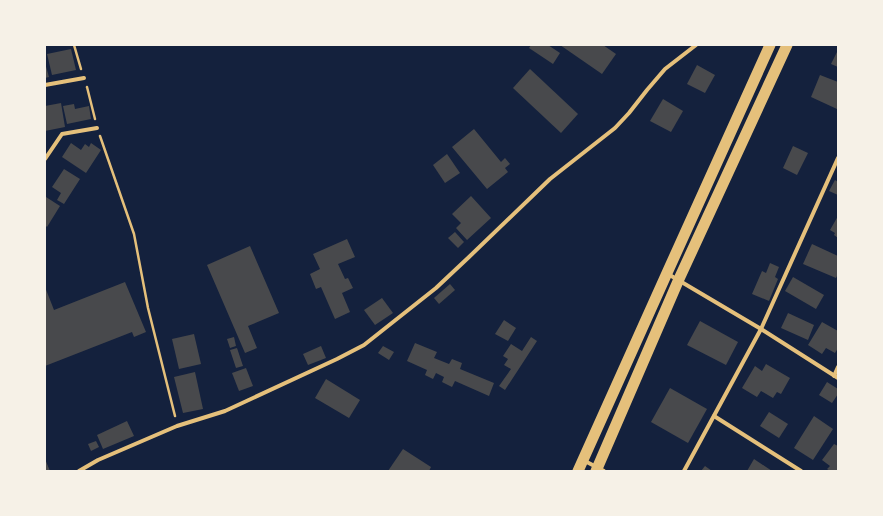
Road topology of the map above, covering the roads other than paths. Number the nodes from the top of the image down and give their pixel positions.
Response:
1 (696, 45) edge
2 (770, 45) edge
3 (787, 45) edge
4 (84, 78) road end
5 (45, 85) edge
6 (97, 128) road end
7 (838, 158) edge
8 (45, 159) edge
9 (667, 273) junction
10 (679, 280) junction
11 (761, 329) junction
12 (838, 367) edge
13 (836, 377) edge
14 (714, 416) junction
15 (583, 460) junction
16 (600, 470) edge
17 (79, 471) edge
18 (578, 471) edge
19 (684, 471) edge
20 (801, 471) edge

1 - 17 street
2 - 9 highway
3 - 10 highway
4 - 5 street
6 - 8 street
7 - 11 street
9 - 10 street
9 - 15 highway
10 - 11 street
10 - 16 highway
11 - 13 street
11 - 14 street
12 - 13 street
14 - 19 street
14 - 20 street
15 - 16 street
15 - 18 highway

